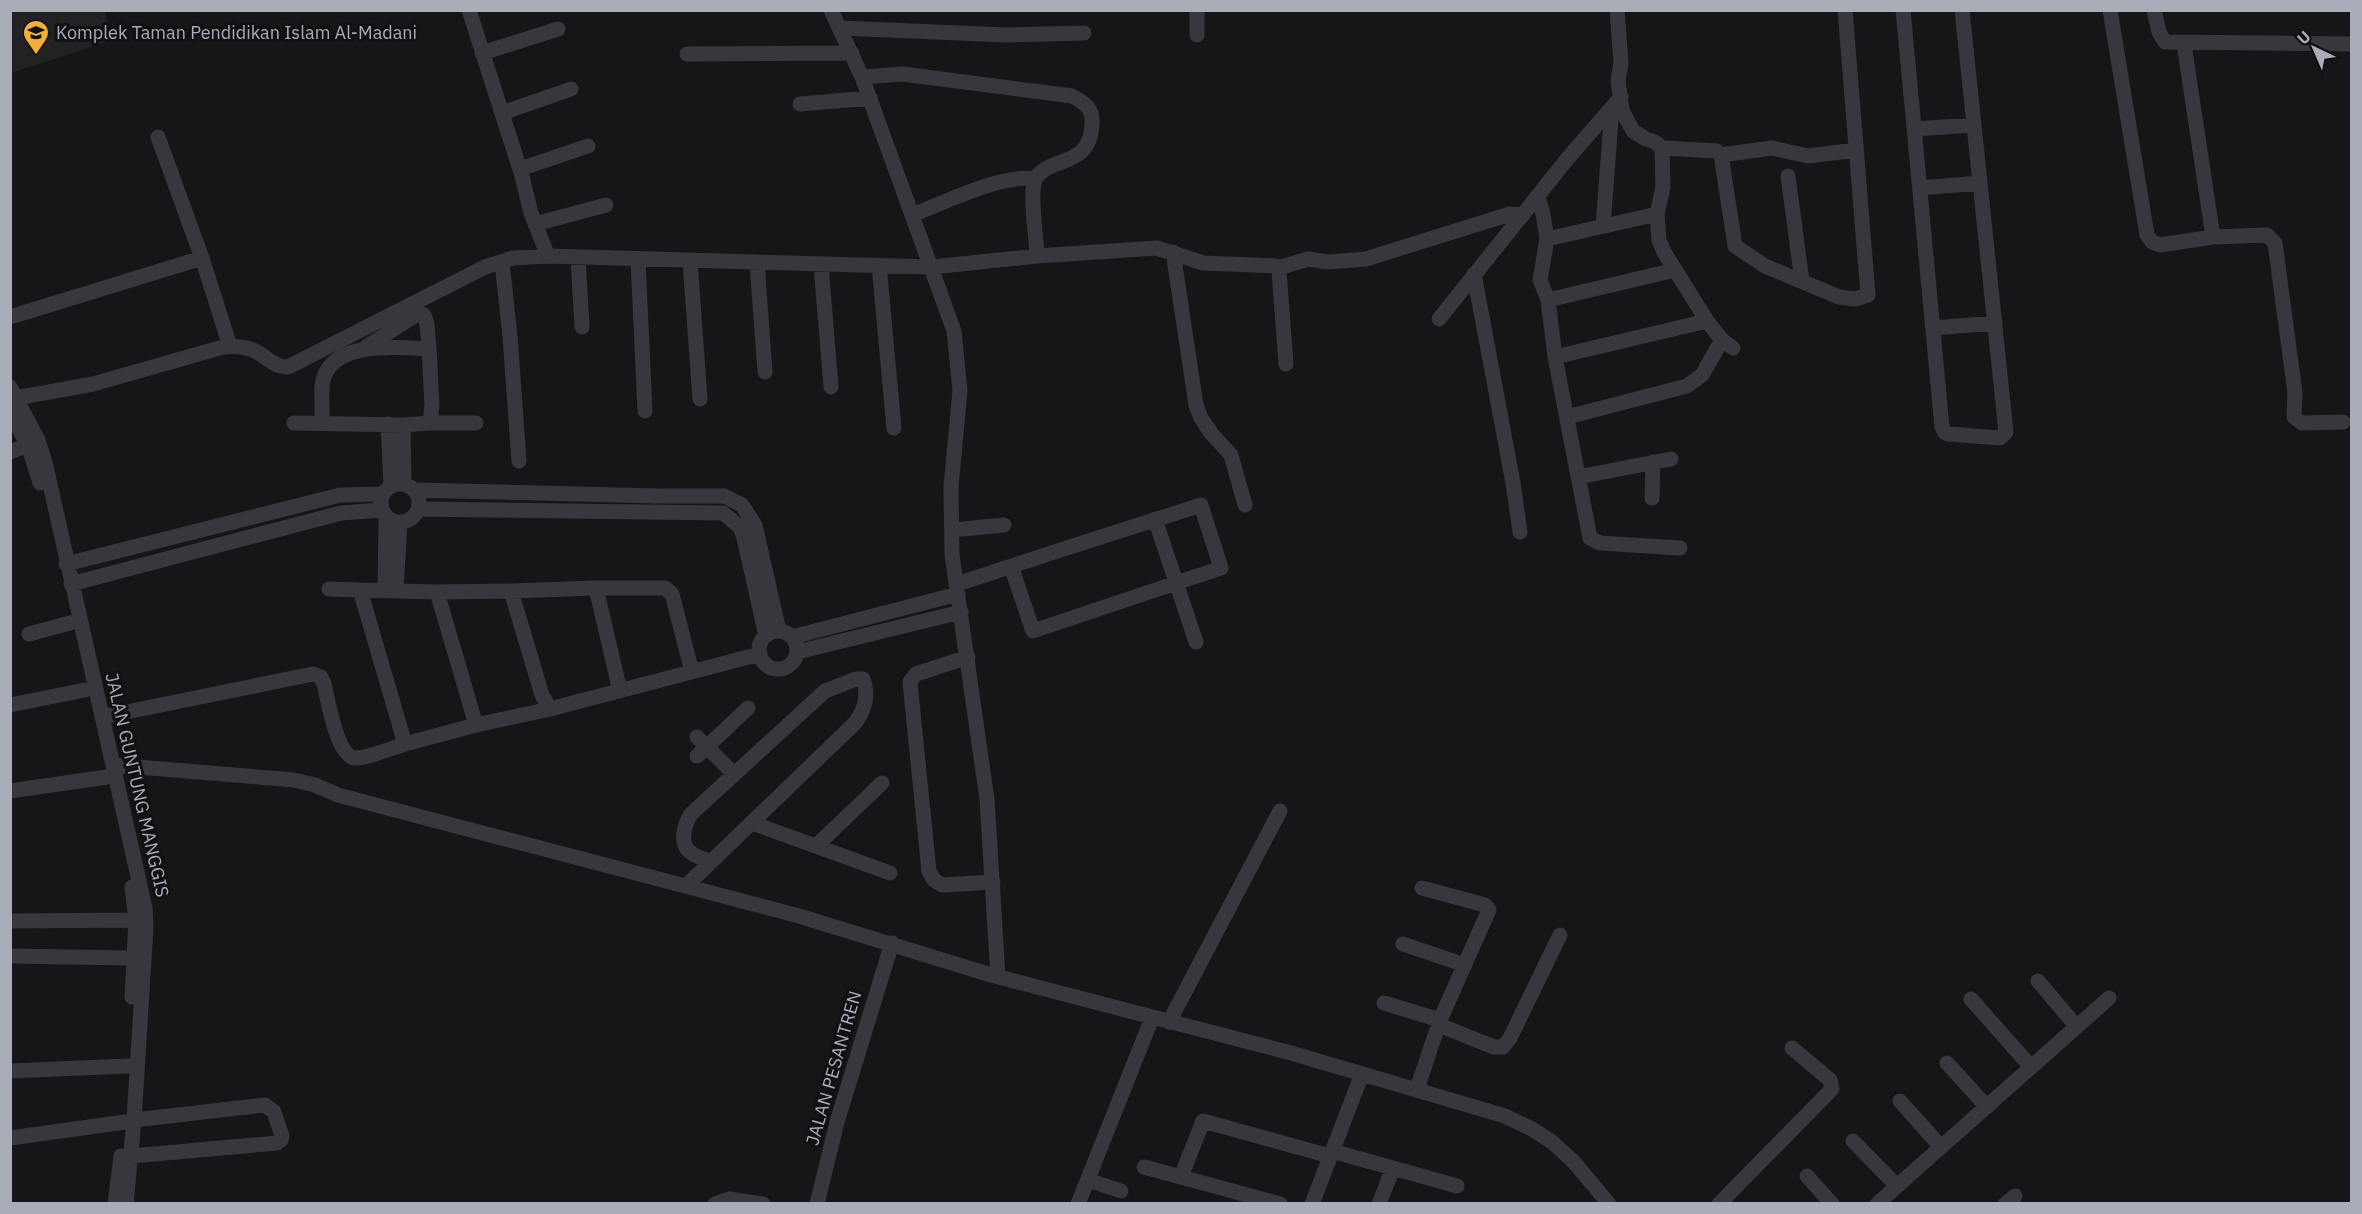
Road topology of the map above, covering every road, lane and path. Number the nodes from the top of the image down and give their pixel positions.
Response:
1 (469, 10) edge
2 (831, 10) edge
3 (1197, 10) edge
4 (1617, 10) edge
5 (1845, 10) edge
6 (1903, 10) edge
7 (1962, 10) edge
8 (2110, 10) edge
9 (2154, 10) edge
10 (840, 28) junction
11 (558, 29) dead end
12 (1084, 33) dead end
13 (1197, 35) dead end
14 (2184, 44) junction
15 (2352, 44) edge
16 (482, 53) junction
17 (852, 53) junction
18 (687, 54) dead end
19 (862, 77) junction
20 (571, 89) dead end
21 (870, 98) junction
22 (1616, 103) junction
23 (800, 104) dead end
24 (502, 112) junction
25 (1974, 125) junction
26 (1914, 129) junction
27 (158, 137) dead end
28 (588, 146) dead end
29 (1662, 148) junction
30 (1856, 150) junction
31 (1721, 155) junction
32 (520, 169) junction
33 (1788, 176) dead end
34 (1035, 179) junction
35 (1980, 183) junction
36 (1920, 188) junction
37 (1538, 198) junction
38 (606, 205) dead end
39 (912, 214) junction
40 (1657, 214) junction
41 (1523, 215) junction
42 (536, 224) junction
43 (1603, 226) junction
44 (2213, 237) junction
45 (1547, 239) junction
46 (1173, 252) junction
47 (548, 256) junction
48 (1037, 256) junction
49 (202, 258) junction
50 (578, 258) junction
51 (638, 260) junction
52 (690, 261) junction
53 (502, 262) junction
54 (757, 263) junction
55 (821, 265) junction
56 (879, 265) junction
57 (932, 267) junction
58 (1278, 268) junction
59 (1675, 270) junction
60 (1474, 274) junction
61 (1802, 281) junction
62 (1548, 300) junction
63 (10, 317) edge
64 (1439, 319) dead end
65 (1707, 321) junction
66 (1995, 323) junction
67 (582, 327) dead end
68 (1933, 328) junction
69 (230, 346) junction
70 (363, 349) junction
71 (429, 349) junction
72 (1555, 357) junction
73 (1286, 364) dead end
74 (765, 372) dead end
75 (831, 387) dead end
76 (14, 393) edge
77 (700, 399) dead end
78 (645, 411) dead end
79 (10, 414) edge
80 (1567, 417) junction
81 (322, 422) junction
82 (2343, 422) dead end
83 (294, 423) dead end
84 (430, 423) junction
85 (476, 423) dead end
86 (395, 424) junction
87 (894, 428) dead end
88 (28, 445) junction
89 (10, 452) edge
90 (1671, 459) dead end
91 (519, 461) dead end
92 (1653, 462) junction
93 (1578, 477) junction
94 (1652, 498) dead end
95 (394, 501) junction
96 (1245, 505) dead end
97 (418, 509) junction
98 (1155, 519) junction
99 (1004, 525) dead end
100 (952, 530) junction
101 (1520, 532) dead end
102 (1680, 548) dead end
103 (66, 564) junction
104 (1011, 566) junction
105 (758, 568) junction
106 (1177, 583) junction
107 (72, 584) junction
108 (596, 588) junction
109 (329, 589) dead end
110 (957, 589) junction
111 (360, 590) junction
112 (390, 591) junction
113 (511, 591) junction
114 (437, 592) junction
115 (961, 612) junction
116 (862, 619) junction
117 (70, 622) junction
118 (29, 634) dead end
119 (779, 635) junction
120 (867, 635) junction
121 (1196, 642) dead end
122 (797, 652) junction
123 (760, 654) junction
124 (968, 657) junction
125 (692, 672) junction
126 (85, 690) junction
127 (620, 691) junction
128 (10, 705) edge
129 (748, 708) dead end
130 (550, 709) junction
131 (102, 717) junction
132 (476, 725) junction
133 (405, 744) junction
134 (111, 771) junction
135 (734, 774) junction
136 (882, 783) dead end
137 (10, 791) edge
138 (1280, 811) dead end
139 (753, 823) junction
140 (816, 846) junction
141 (711, 862) junction
142 (890, 873) dead end
143 (993, 882) junction
144 (686, 886) junction
145 (1422, 888) dead end
146 (136, 920) junction
147 (10, 921) edge
148 (1560, 935) dead end
149 (892, 943) junction
150 (1403, 944) dead end
151 (10, 956) edge
152 (133, 958) junction
153 (1465, 965) junction
154 (998, 977) junction
155 (2038, 981) dead end
156 (2109, 998) dead end
157 (1971, 999) dead end
158 (1384, 1003) dead end
159 (1152, 1018) junction
160 (1169, 1022) junction
161 (1439, 1023) junction
162 (2077, 1027) junction
163 (1792, 1048) dead end
164 (1947, 1063) dead end
165 (129, 1066) junction
166 (2031, 1067) junction
167 (10, 1071) edge
168 (1362, 1074) junction
169 (1417, 1089) junction
170 (1900, 1101) dead end
171 (1987, 1107) junction
172 (130, 1121) junction
173 (10, 1138) edge
174 (1853, 1141) dead end
175 (1941, 1147) junction
176 (1331, 1154) junction
177 (132, 1156) junction
178 (1144, 1167) dead end
179 (1393, 1168) junction
180 (1807, 1176) dead end
181 (1181, 1177) junction
182 (1088, 1180) junction
183 (1457, 1186) dead end
184 (1898, 1186) junction
185 (1121, 1191) dead end
186 (115, 1203) edge
187 (126, 1203) edge
188 (715, 1203) edge
189 (763, 1203) edge
190 (817, 1203) edge
191 (1078, 1203) edge
192 (1280, 1203) edge
193 (1311, 1203) edge
194 (1379, 1203) edge
195 (1609, 1203) edge
196 (1719, 1203) edge
197 (1832, 1203) edge
198 (1877, 1203) edge

1 - 16 street
2 - 10 street
3 - 13 street
4 - 22 street
5 - 30 street
6 - 26 street
7 - 25 street
8 - 44 street
9 - 14 street
10 - 12 street
10 - 17 street
11 - 16 street
14 - 15 street
14 - 44 street
16 - 24 street
17 - 18 street
17 - 19 street
19 - 21 street
19 - 34 street
20 - 24 street
21 - 23 street
21 - 39 street
22 - 29 street
22 - 37 street
22 - 43 street
24 - 32 street
25 - 26 street
25 - 35 street
26 - 36 street
27 - 49 street
28 - 32 street
29 - 31 street
29 - 40 street
30 - 31 street
30 - 61 street
31 - 61 street
32 - 42 street
33 - 61 street
34 - 39 street
34 - 48 street
35 - 36 street
35 - 66 street
36 - 68 street
37 - 41 street
37 - 45 street
38 - 42 street
39 - 57 street
40 - 43 street
40 - 59 street
41 - 58 street
41 - 60 street
42 - 47 street
43 - 45 street
44 - 82 street
45 - 62 street
46 - 48 street
46 - 58 street
46 - 96 street
47 - 50 street
47 - 53 street
48 - 57 street
49 - 63 street
49 - 69 street
50 - 51 street
50 - 67 street
51 - 52 street
51 - 78 street
52 - 54 street
52 - 77 street
53 - 69 street
53 - 91 street
54 - 55 street
54 - 74 street
55 - 56 street
55 - 75 street
56 - 57 street
56 - 87 street
57 - 100 street
58 - 73 street
59 - 62 street
59 - 65 street
60 - 64 street
60 - 101 street
62 - 72 street
65 - 72 street
65 - 80 street
66 - 68 street
66 - 68 street
69 - 76 street
70 - 71 street
70 - 71 street
70 - 81 street
71 - 84 street
72 - 80 street
76 - 103 street, JALAN GUNTUNG MANGGIS
79 - 88 street, JALAN GUNTUNG MANGGIS
80 - 93 street
81 - 83 street
81 - 86 street
84 - 85 street
84 - 86 street
86 - 95 street
88 - 89 street
88 - 117 street, JALAN GUNTUNG MANGGIS
90 - 92 street
92 - 93 street
92 - 94 street
93 - 102 street
95 - 97 street
95 - 97 street
95 - 103 street
95 - 105 street
95 - 107 street
95 - 112 street
97 - 105 street
98 - 104 street
98 - 106 street
98 - 106 street
99 - 100 street
100 - 110 street
103 - 107 street, JALAN GUNTUNG MANGGIS
104 - 106 street
104 - 110 street
105 - 119 street
106 - 121 street
107 - 131 street, JALAN GUNTUNG MANGGIS
108 - 113 street
108 - 125 street
108 - 127 street
109 - 111 street
110 - 115 street
110 - 116 street
111 - 112 street
111 - 133 street
112 - 114 street
113 - 114 street
113 - 130 street
114 - 132 street
115 - 120 street
115 - 124 street
116 - 119 street
116 - 120 street
117 - 118 street
117 - 126 street, JALAN GUNTUNG MANGGIS
119 - 122 street
119 - 123 street
120 - 122 street
122 - 123 street
123 - 125 street
124 - 143 street
124 - 143 street
125 - 127 street
126 - 128 street
126 - 134 street, JALAN GUNTUNG MANGGIS
127 - 130 street
129 - 135 street
130 - 132 street
131 - 133 street
131 - 134 street, JALAN GUNTUNG MANGGIS
132 - 133 street
134 - 137 street
134 - 144 street
134 - 146 street, JALAN GUNTUNG MANGGIS
134 - 172 street, JALAN GUNTUNG MANGGIS
135 - 139 street
135 - 141 street
136 - 140 street
138 - 160 street
139 - 140 street
139 - 141 street
140 - 142 street
141 - 144 street
143 - 154 street
144 - 149 street
145 - 153 street
146 - 147 street
146 - 152 street, JALAN GUNTUNG MANGGIS
148 - 161 street
149 - 154 street
149 - 190 street, JALAN PESANTREN
150 - 153 street
151 - 152 street
152 - 165 street, JALAN GUNTUNG MANGGIS
153 - 161 street
154 - 159 street
155 - 162 street
156 - 162 street
157 - 166 street
158 - 161 street
159 - 160 street
159 - 182 street
160 - 168 street
161 - 169 street
162 - 166 street
163 - 196 street
164 - 171 street
165 - 167 street
165 - 172 street, JALAN GUNTUNG MANGGIS
166 - 171 street
168 - 169 street
168 - 176 street
169 - 195 street
170 - 175 street
171 - 175 street
172 - 173 street
172 - 177 street, JALAN GUNTUNG MANGGIS
172 - 177 street
172 - 186 street, JALAN GUNTUNG MANGGIS
174 - 184 street
175 - 184 street
176 - 179 street
176 - 181 street
176 - 193 street
177 - 187 street, JALAN GUNTUNG MANGGIS
178 - 181 street
179 - 183 street
179 - 194 street
180 - 197 street
181 - 192 street
182 - 185 street
182 - 191 street
184 - 198 street
188 - 189 street

